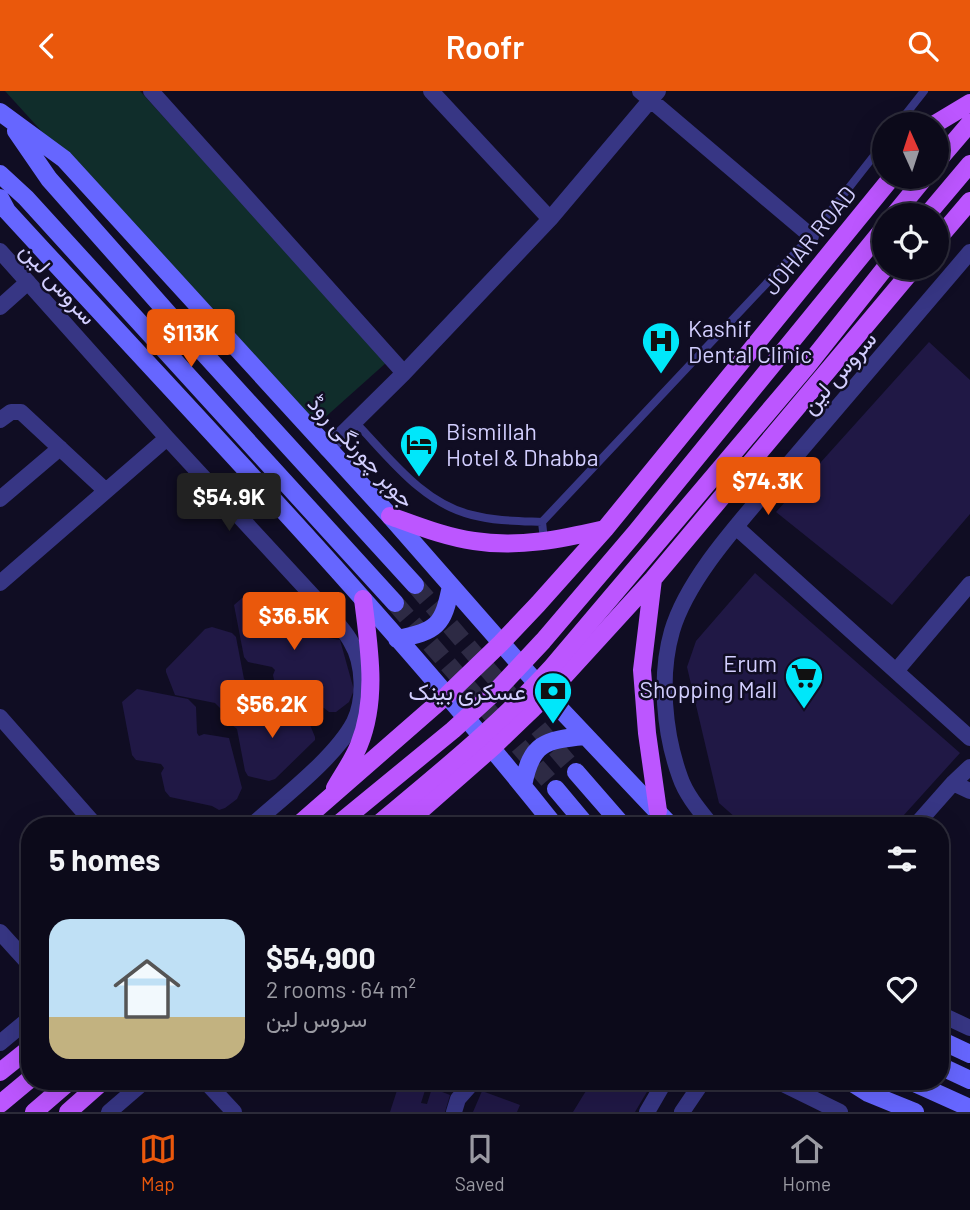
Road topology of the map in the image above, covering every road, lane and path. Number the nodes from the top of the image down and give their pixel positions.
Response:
1 (151, 91) edge
2 (430, 91) edge
3 (924, 91) edge
4 (649, 94) edge
5 (970, 103) edge
6 (907, 112) edge
7 (4, 116) edge
8 (949, 116) edge
9 (970, 123) edge
10 (949, 147) edge
11 (872, 158) edge
12 (970, 164) edge
13 (0, 174) edge
14 (882, 189) edge
15 (915, 189) edge
16 (0, 198) edge
17 (970, 201) edge
18 (904, 203) edge
19 (937, 203) edge
20 (550, 219) junction
21 (949, 226) edge
22 (811, 236) junction
23 (872, 243) edge
24 (0, 251) edge
25 (970, 252) edge
26 (875, 280) edge
27 (904, 280) edge
28 (28, 282) junction
29 (0, 307) edge
30 (404, 373) junction
31 (0, 421) edge
32 (355, 422) junction
33 (167, 438) junction
34 (60, 448) junction
35 (327, 449) junction
36 (105, 490) junction
37 (0, 499) edge
38 (390, 516) junction
39 (542, 522) junction
40 (736, 527) junction
41 (605, 529) junction
42 (544, 542) junction
43 (653, 579) junction
44 (0, 583) edge
45 (970, 584) edge
46 (415, 585) tunnel mouth
47 (451, 586) junction
48 (363, 599) junction
49 (395, 603) tunnel mouth
50 (646, 623) junction
51 (672, 631) junction
52 (397, 639) junction
53 (360, 641) junction
54 (501, 643) junction
55 (896, 671) junction
56 (447, 695) junction
57 (547, 695) junction
58 (0, 717) edge
59 (584, 736) junction
60 (970, 738) edge
61 (493, 747) junction
62 (970, 767) edge
63 (576, 772) tunnel mouth
64 (680, 779) junction
65 (953, 783) junction
66 (523, 786) junction
67 (556, 789) tunnel mouth
68 (655, 790) junction
69 (970, 791) edge
70 (328, 800) junction
71 (658, 811) junction
72 (88, 817) edge
73 (261, 817) edge
74 (308, 817) edge
75 (347, 817) edge
76 (387, 817) edge
77 (413, 817) edge
78 (548, 817) edge
79 (579, 817) edge
80 (615, 817) edge
81 (663, 817) edge
82 (705, 817) edge
83 (923, 817) edge
84 (0, 932) edge
85 (21, 955) edge
86 (949, 1018) edge
87 (21, 1026) edge
88 (970, 1028) edge
89 (0, 1043) edge
90 (949, 1044) edge
91 (970, 1054) edge
92 (21, 1055) edge
93 (949, 1070) edge
94 (0, 1072) edge
95 (970, 1080) edge
96 (21, 1086) edge
97 (60, 1090) edge
98 (93, 1090) edge
99 (135, 1090) edge
100 (213, 1090) edge
101 (466, 1090) edge
102 (658, 1090) edge
103 (697, 1090) edge
104 (795, 1090) edge
105 (863, 1090) edge
106 (929, 1090) edge
107 (0, 1104) edge
108 (970, 1108) edge
109 (34, 1112) edge
110 (68, 1112) edge
111 (109, 1112) edge
112 (234, 1112) edge
113 (454, 1112) edge
114 (647, 1112) edge
115 (682, 1112) edge
116 (840, 1112) edge
117 (915, 1112) edge

1 - 30 street
2 - 20 street
3 - 6 lane
4 - 20 street
4 - 22 street
5 - 8 main road
7 - 35 main road, جوہر چورنگی روڈ
7 - 46 main road, جوہر چورنگی روڈ
9 - 10 main road
11 - 22 lane
12 - 19 main road
13 - 49 main road
14 - 41 main road, JOHAR ROAD
15 - 18 main road
16 - 48 main road
17 - 21 main road
20 - 30 street
22 - 39 lane
23 - 75 main road, bridge
24 - 28 street, سروس لین
25 - 40 street, سروس لین
26 - 76 main road, bridge
27 - 43 main road
28 - 29 street
28 - 33 street, سروس لین
30 - 32 street
31 - 34 street
32 - 35 street
32 - 39 lane
33 - 36 street
33 - 53 street, سروس لین
34 - 36 street
34 - 37 street
35 - 38 main road, جوہر چورنگی روڈ
36 - 44 street
38 - 42 main road
38 - 47 main road, جوہر چورنگی روڈ
39 - 42 lane
40 - 51 street, سروس لین
40 - 55 street
41 - 42 main road
41 - 54 main road, JOHAR ROAD
43 - 50 main road
43 - 57 main road
45 - 55 street
47 - 52 main road
47 - 54 main road, جوہر چورنگی روڈ
48 - 52 main road
48 - 53 main road
50 - 51 street
50 - 68 main road
51 - 64 street, سروس لین
52 - 56 main road
53 - 70 main road
53 - 73 street, سروس لین
54 - 56 main road, JOHAR ROAD
54 - 57 main road, جوہر چورنگی روڈ
55 - 60 street
56 - 61 main road
56 - 70 main road, JOHAR ROAD
57 - 59 main road, جوہر چورنگی روڈ
57 - 61 main road
58 - 72 street
59 - 66 main road
59 - 71 main road, جوہر چورنگی روڈ
61 - 66 main road
61 - 77 main road
62 - 65 street
63 - 80 main road
64 - 68 street
64 - 82 street, سروس لین
65 - 69 street
65 - 83 street
66 - 78 main road
67 - 79 main road
68 - 71 main road
70 - 74 main road, JOHAR ROAD
71 - 81 main road, جوہر چورنگی روڈ
84 - 85 street
86 - 88 street
87 - 89 street
90 - 91 main road
92 - 94 main road
93 - 95 main road
96 - 107 main road
97 - 109 main road
98 - 110 main road
99 - 111 street
100 - 112 street
101 - 113 street
102 - 114 street
103 - 115 street
104 - 116 street
105 - 117 main road
106 - 108 main road

